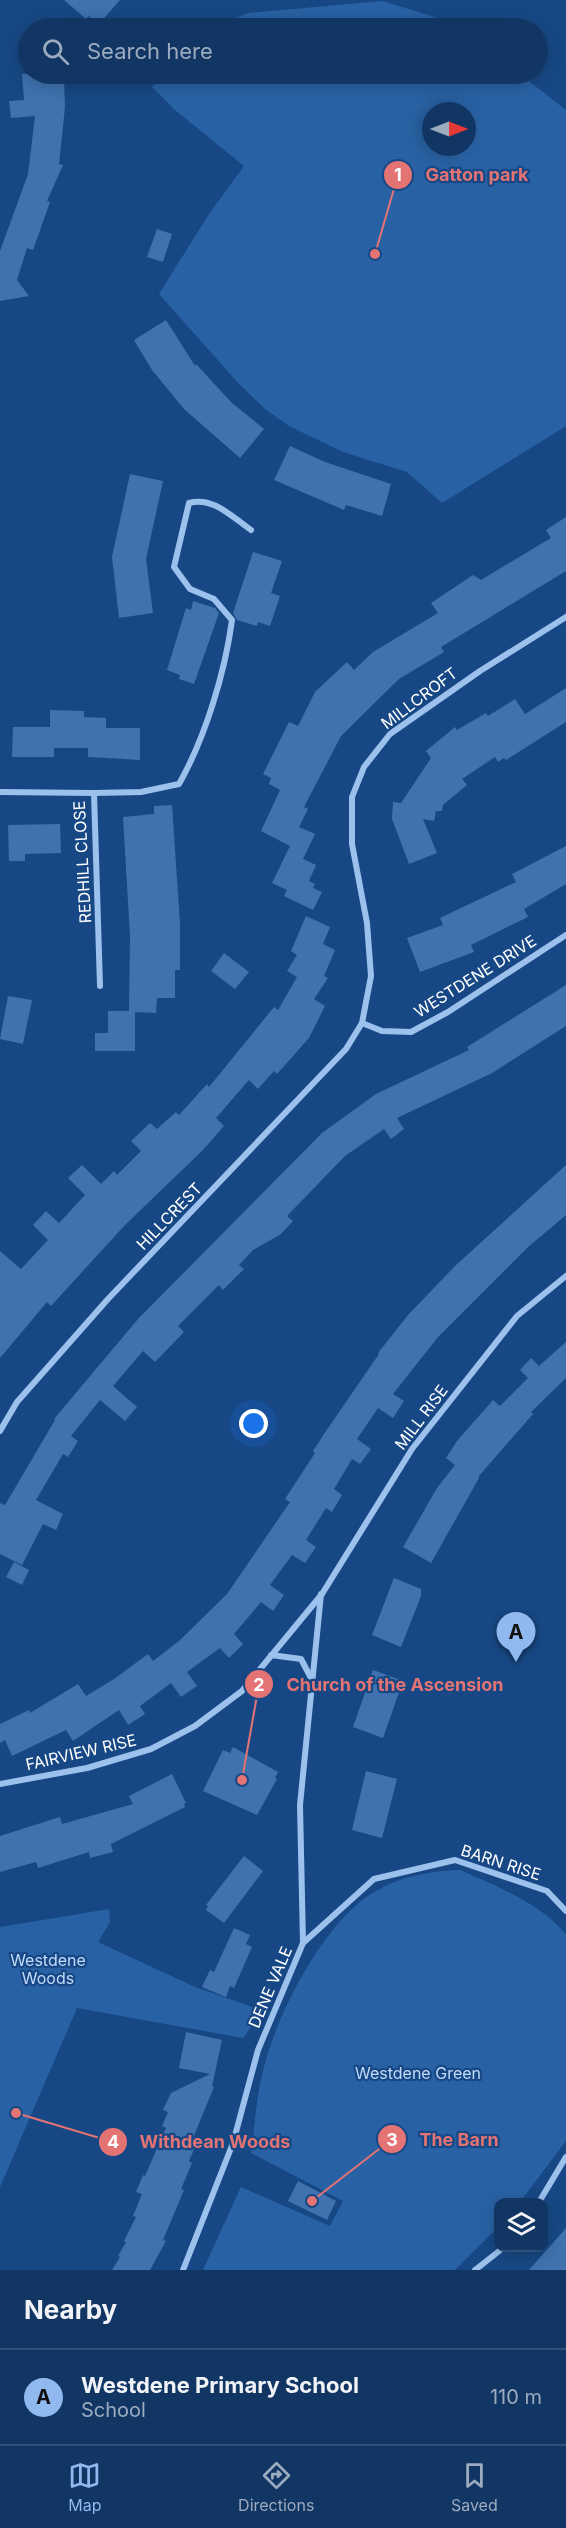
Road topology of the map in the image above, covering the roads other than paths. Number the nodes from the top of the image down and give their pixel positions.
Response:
1 (251, 530) dead end
2 (566, 617) edge
3 (0, 792) edge
4 (94, 793) junction
5 (566, 935) edge
6 (100, 986) dead end
7 (362, 1023) junction
8 (566, 1276) edge
9 (0, 1431) edge
10 (322, 1594) junction
11 (272, 1655) junction
12 (312, 1679) junction
13 (0, 1784) edge
14 (566, 1911) edge
15 (303, 1944) junction
16 (566, 2157) edge
17 (541, 2198) edge
18 (497, 2252) edge
19 (183, 2270) edge
20 (475, 2270) edge

1 - 4 street
2 - 7 street, MILLCROFT
3 - 4 street, REDHILL CLOSE
4 - 6 street, REDHILL CLOSE
5 - 7 street, WESTDENE DRIVE
7 - 9 street, HILLCREST
8 - 10 street, MILL RISE
10 - 11 street, FAIRVIEW RISE
10 - 12 street, DENE VALE
11 - 12 street
11 - 13 street, FAIRVIEW RISE
12 - 15 street, DENE VALE
14 - 15 street, BARN RISE
15 - 19 street, DENE VALE
16 - 17 street
18 - 20 street

